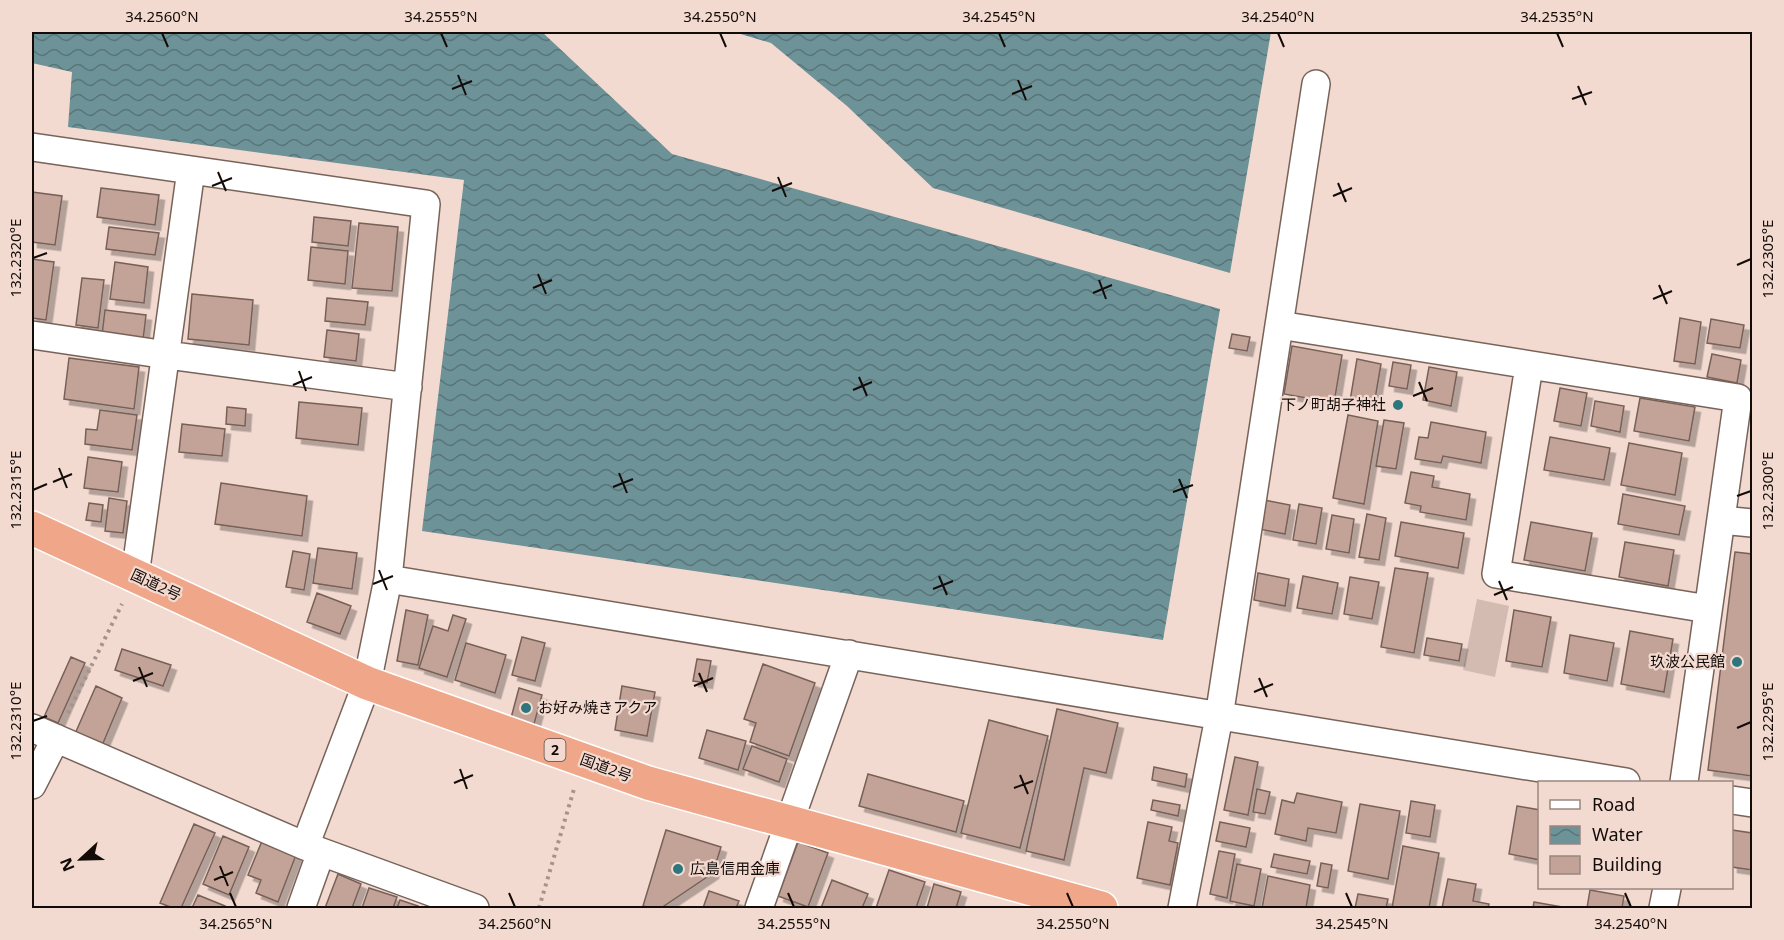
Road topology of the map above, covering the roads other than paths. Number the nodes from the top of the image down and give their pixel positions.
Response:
1 (1316, 84) dead end
2 (32, 147) edge
3 (191, 170) junction
4 (1279, 325) junction
5 (32, 334) edge
6 (167, 355) junction
7 (1529, 366) junction
8 (408, 387) junction
9 (1745, 395) edge
10 (1721, 520) junction
11 (1752, 523) edge
12 (32, 528) edge
13 (135, 576) junction
14 (388, 579) junction
15 (1708, 609) junction
16 (849, 654) junction
17 (367, 683) junction
18 (1218, 717) junction
19 (32, 728) edge
20 (56, 738) junction
21 (1614, 781) edge
22 (1684, 781) edge
23 (32, 785) edge
24 (1733, 800) edge
25 (1752, 803) edge
26 (789, 823) junction
27 (313, 849) junction
28 (1666, 889) edge
29 (301, 909) edge
30 (475, 909) edge
31 (759, 909) edge
32 (1101, 909) edge
33 (1182, 909) edge
34 (1663, 909) edge

1 - 4 street
2 - 3 street
3 - 6 street
3 - 8 street
4 - 7 street
4 - 18 street
5 - 6 street
6 - 8 street
6 - 13 street
7 - 9 street
7 - 15 street
8 - 14 street
9 - 10 street
10 - 11 street
10 - 15 street
12 - 13 highway, 国道2号 / 2
13 - 17 highway, 国道2号 / 2
14 - 16 street
14 - 17 street
15 - 22 street
16 - 18 street
16 - 26 street
17 - 26 highway, 国道2号 / 2
17 - 27 street
18 - 21 street
18 - 33 street
19 - 20 street
20 - 23 street
20 - 27 street
24 - 25 street
26 - 31 street
26 - 32 highway, 国道2号 / 2
27 - 29 street
27 - 30 street
28 - 34 street

